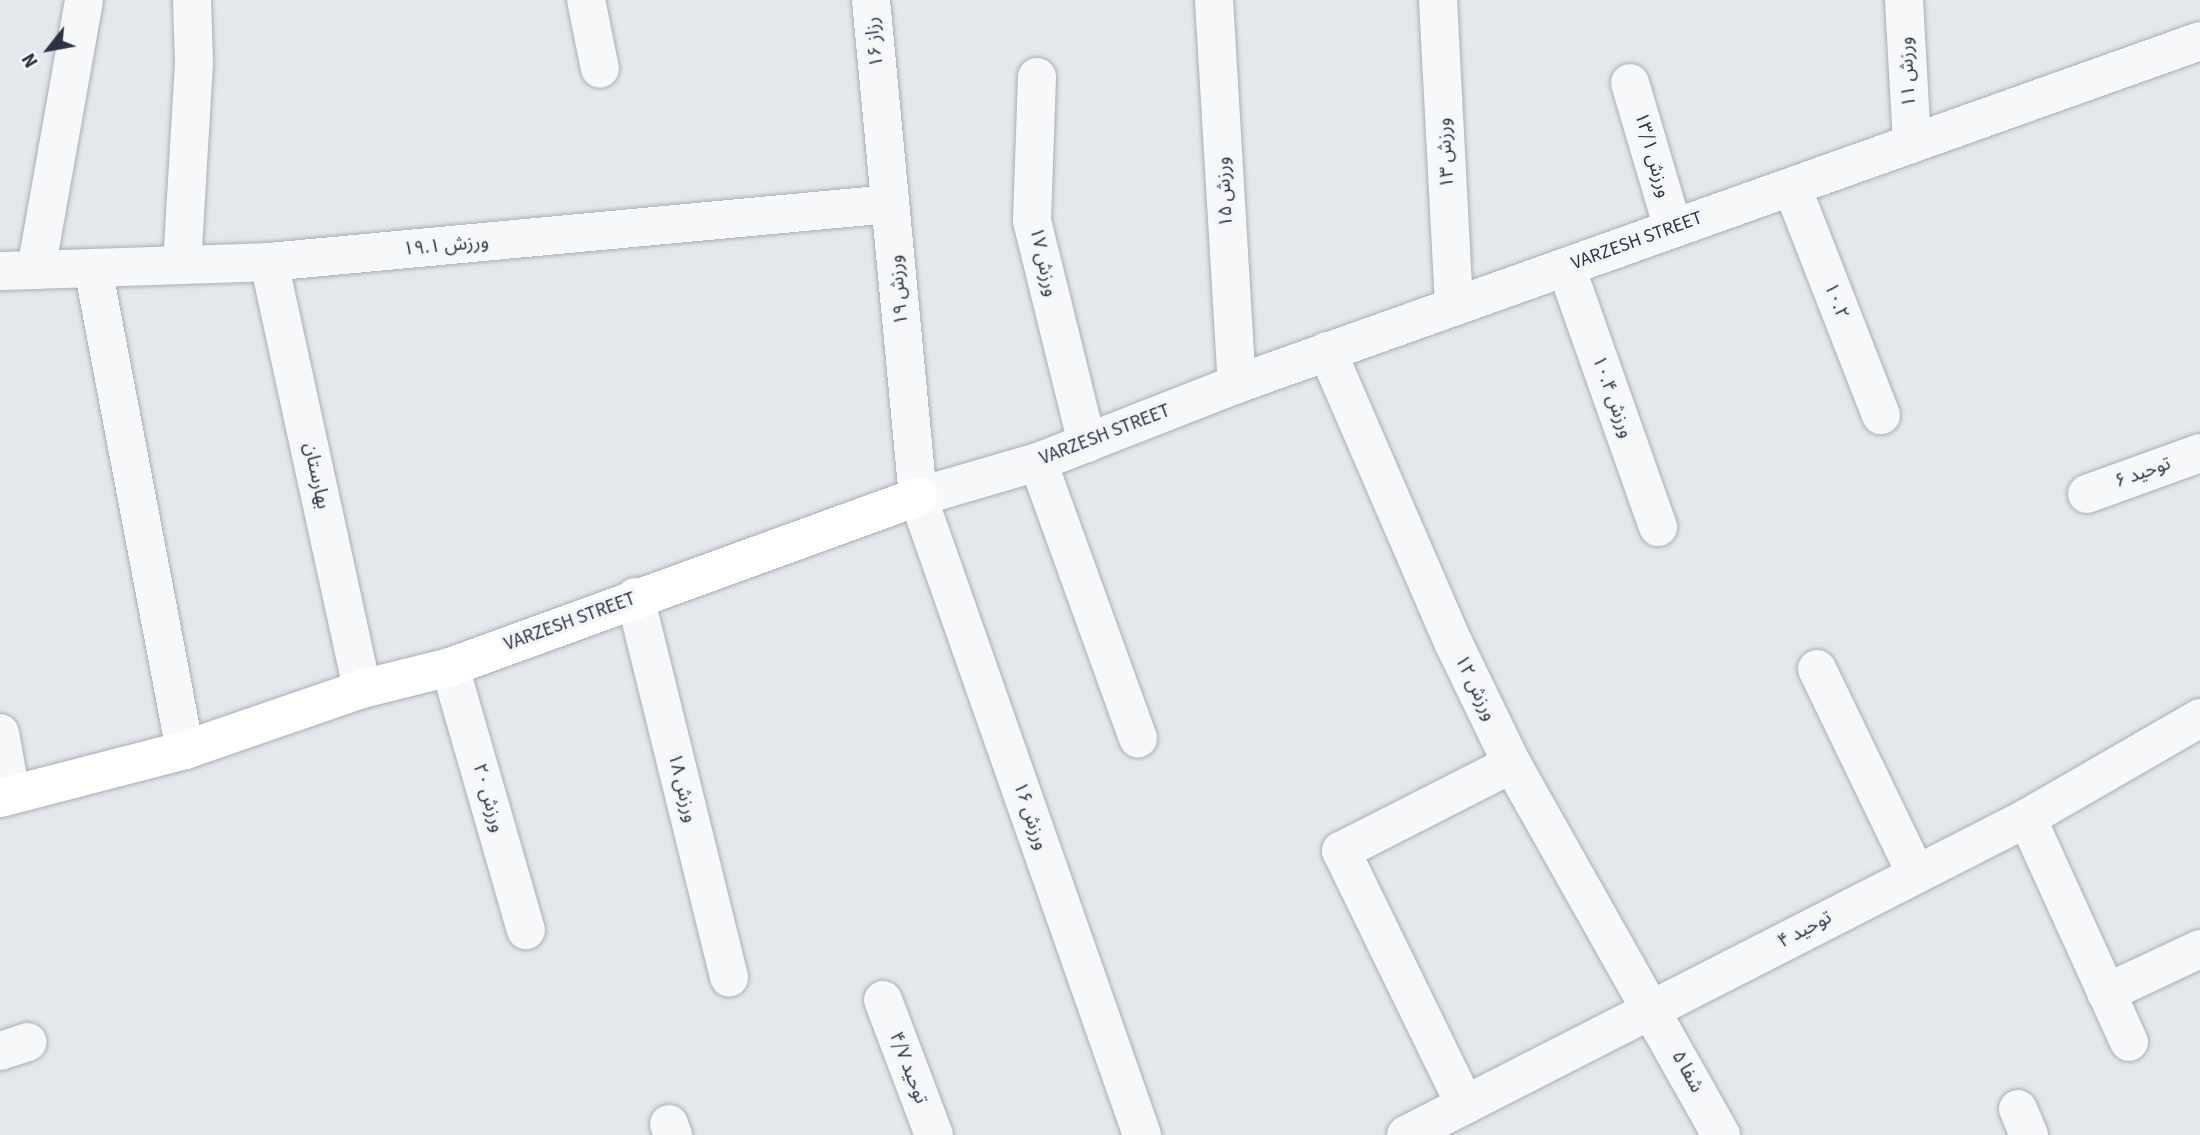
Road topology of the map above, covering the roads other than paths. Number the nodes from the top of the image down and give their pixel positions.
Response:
1 (84, 0) edge
2 (192, 0) edge
3 (586, 0) edge
4 (871, 0) edge
5 (1214, 0) edge
6 (1437, 0) edge
7 (1905, 0) edge
8 (2200, 41) edge
9 (600, 69) dead end
10 (1037, 77) dead end
11 (879, 83) joint
12 (1630, 83) dead end
13 (1912, 144) junction
14 (1791, 187) junction
15 (891, 204) junction
16 (1673, 228) junction
17 (269, 262) junction
18 (182, 265) junction
19 (1566, 267) junction
20 (93, 268) junction
21 (18, 271) edge
22 (1454, 307) junction
23 (1327, 351) junction
24 (1237, 384) junction
25 (1881, 415) dead end
26 (1087, 443) junction
27 (2200, 453) edge
28 (1038, 462) junction
29 (2087, 494) dead end
30 (918, 497) junction
31 (1658, 527) dead end
32 (635, 597) junction
33 (450, 667) junction
34 (1817, 669) dead end
35 (362, 689) junction
36 (2200, 718) edge
37 (0, 733) edge
38 (1138, 738) dead end
39 (185, 750) junction
40 (1512, 764) junction
41 (5, 796) edge
42 (2027, 818) junction
43 (1915, 872) junction
44 (526, 930) dead end
45 (2200, 949) edge
46 (729, 978) dead end
47 (2106, 993) junction
48 (883, 1000) dead end
49 (1653, 1010) junction
50 (2129, 1042) dead end
51 (1465, 1105) junction
52 (934, 1135) edge
53 (1142, 1135) edge
54 (1406, 1135) edge
55 (1721, 1135) edge

1 - 21 street
2 - 18 street
3 - 9 street
4 - 11 street, رزاز ۱۶
5 - 24 street, ورزش ۱۵
6 - 22 street, ورزش ۱۳
7 - 13 street, ورزش ۱۱
8 - 13 street, VARZESH STREET
10 - 26 street, ورزش ۱۷
11 - 15 street, ورزش ۱۹
12 - 16 street, ورزش ۱۳/۱
13 - 14 street, VARZESH STREET
14 - 16 street, VARZESH STREET
14 - 25 street, ۱۰.۲
15 - 17 street, ورزش ۱۹.۱
15 - 30 street, ورزش ۱۹
16 - 19 street, VARZESH STREET
17 - 18 street, ورزش ۱۹.۱
17 - 35 street, بهارستان
18 - 20 street, ورزش ۱۹.۱
19 - 22 street, VARZESH STREET
19 - 31 street, ورزش ۱۰.۴
20 - 21 street, ورزش ۱۹.۱
20 - 39 street
22 - 23 street, VARZESH STREET
23 - 24 street, VARZESH STREET
23 - 40 street, ورزش ۱۲
24 - 26 street, VARZESH STREET
26 - 28 street, VARZESH STREET
27 - 29 street, توحید ۶
28 - 30 street, VARZESH STREET
28 - 38 street
30 - 32 street, VARZESH STREET
30 - 53 street, ورزش ۱۶
32 - 33 street, VARZESH STREET
32 - 46 street, ورزش ۱۸
33 - 35 street, VARZESH STREET
33 - 44 street, ورزش ۲۰
34 - 43 street
35 - 39 street, VARZESH STREET
36 - 42 street, توحید ۴
37 - 41 street
39 - 41 street, VARZESH STREET
40 - 49 street, ورزش ۱۲
40 - 51 street
42 - 43 street, توحید ۴
42 - 47 street
43 - 49 street, توحید ۴
45 - 47 street
47 - 50 street
48 - 52 street, توحید ۴/۷
49 - 51 street, توحید ۴
49 - 55 street, شفا ۵
51 - 54 street, توحید ۴

